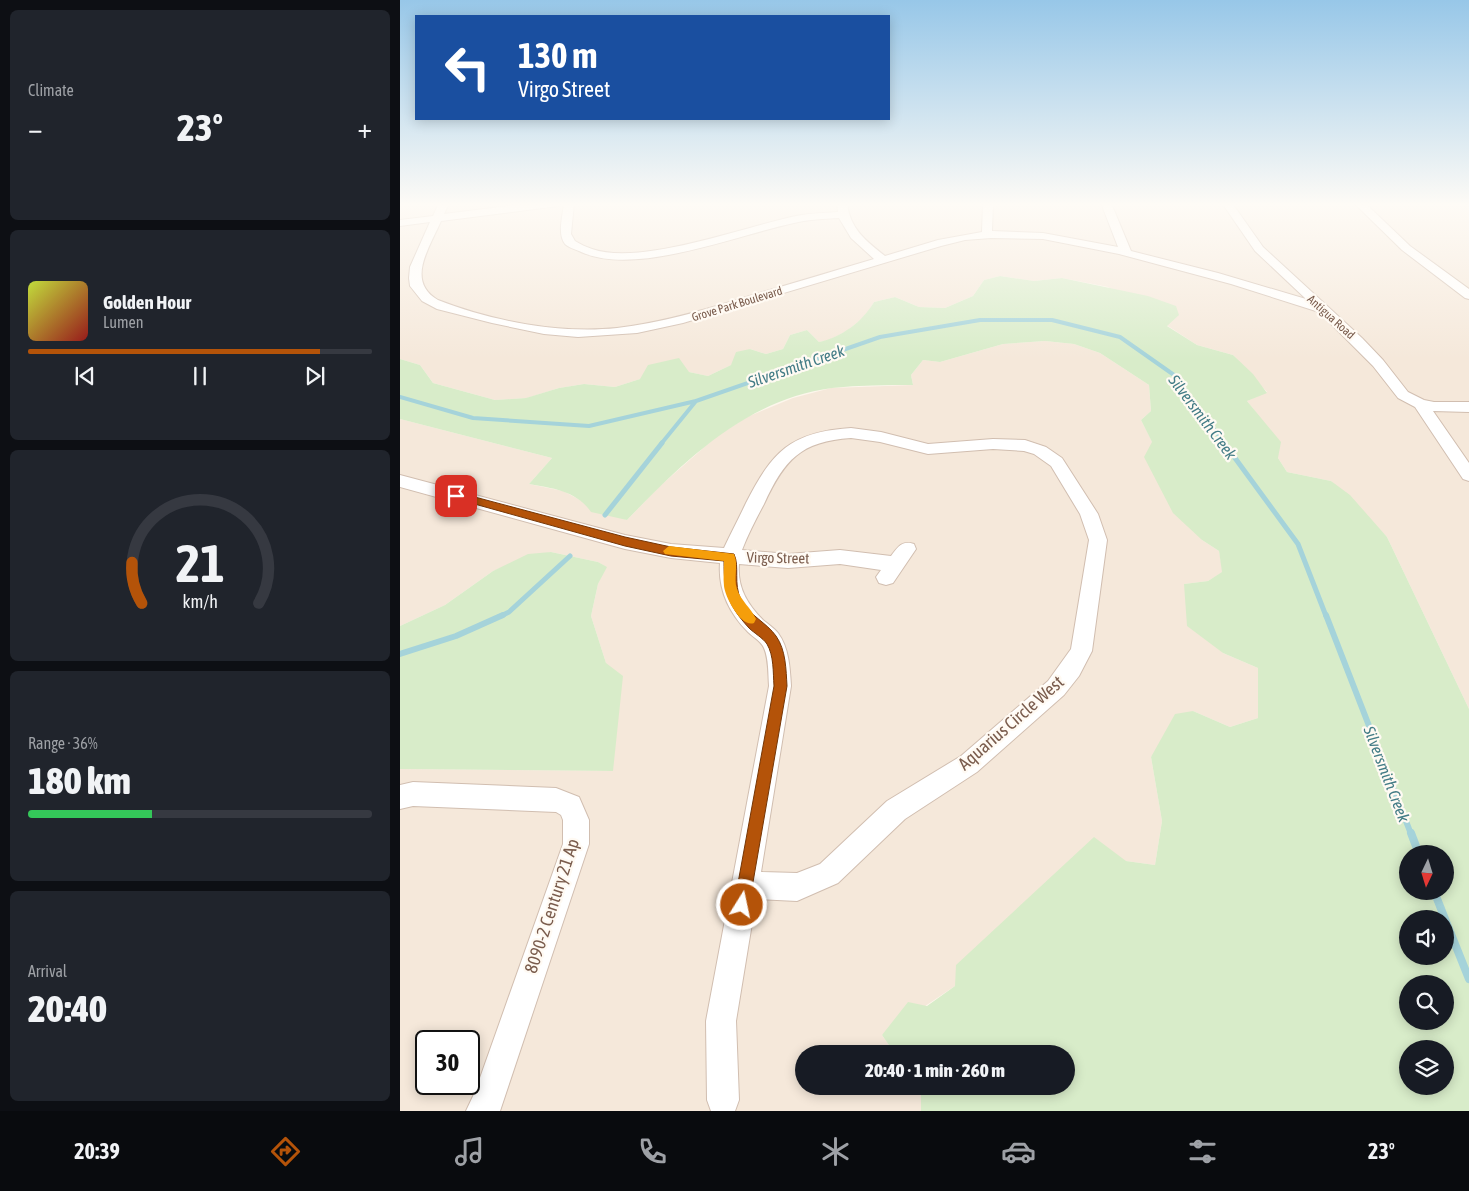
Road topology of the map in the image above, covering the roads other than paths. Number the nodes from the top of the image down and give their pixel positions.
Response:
1 (423, 255) edge
2 (610, 255) edge
3 (632, 255) edge
4 (877, 255) edge
5 (899, 255) edge
6 (1137, 255) edge
7 (1265, 255) edge
8 (1415, 255) edge
9 (883, 260) junction
10 (1469, 295) edge
11 (1322, 309) junction
12 (1420, 404) junction
13 (1469, 407) edge
14 (1469, 476) edge
15 (400, 480) edge
16 (730, 557) junction
17 (896, 563) dead end
18 (400, 797) edge
19 (746, 885) junction
20 (724, 1100) dead end
21 (482, 1111) edge

1 - 9 street, Grove Park Boulevard
2 - 3 street
4 - 9 street
5 - 9 street, Grove Park Boulevard
6 - 11 street, Grove Park Boulevard
7 - 11 street, Antigua Road
8 - 10 street
11 - 12 street, Antigua Road
12 - 13 street
12 - 14 street
15 - 16 street, Virgo Street
16 - 17 street, Virgo Street
16 - 19 street
16 - 19 street, Aquarius Circle West
18 - 21 street, 8090-2 Century 21 Ap
19 - 20 street

